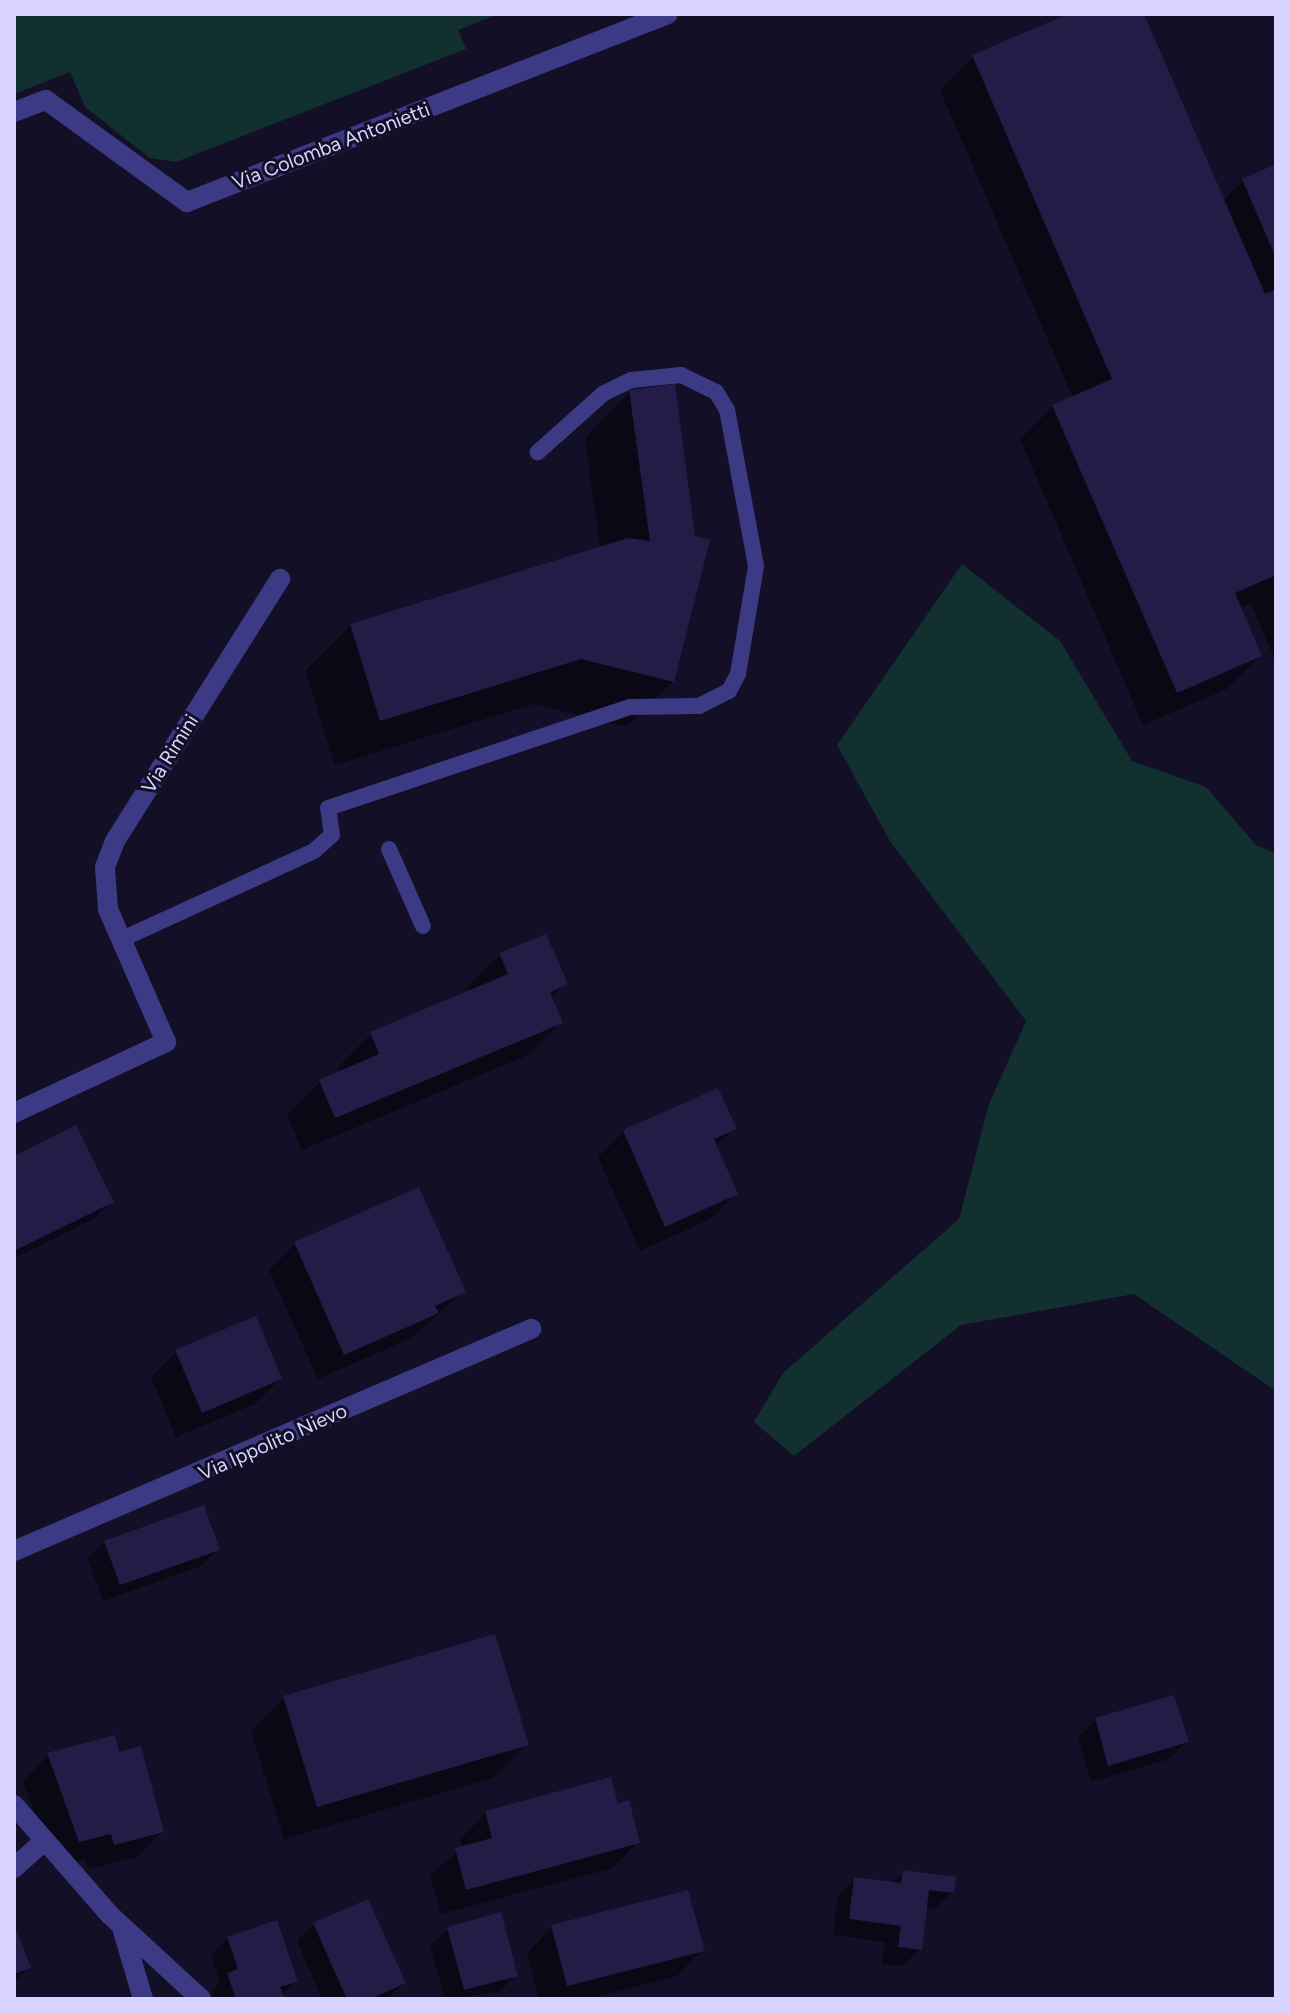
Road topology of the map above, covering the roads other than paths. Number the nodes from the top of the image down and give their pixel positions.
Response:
1 (668, 14) edge
2 (14, 112) edge
3 (538, 452) dead end
4 (280, 579) dead end
5 (389, 849) dead end
6 (423, 926) dead end
7 (120, 940) junction
8 (14, 1113) edge
9 (531, 1329) dead end
10 (14, 1551) edge
11 (14, 1805) edge
12 (43, 1842) junction
13 (14, 1868) edge
14 (122, 1927) junction
15 (143, 1999) edge
16 (201, 1999) edge

1 - 2 street, Via Colomba Antonietti
3 - 7 lane
4 - 7 street, Via Rimini
5 - 6 lane
7 - 8 street, Via Rimini
9 - 10 street, Via Ippolito Nievo
11 - 12 street
12 - 13 street
12 - 14 street
14 - 15 street
14 - 16 street

